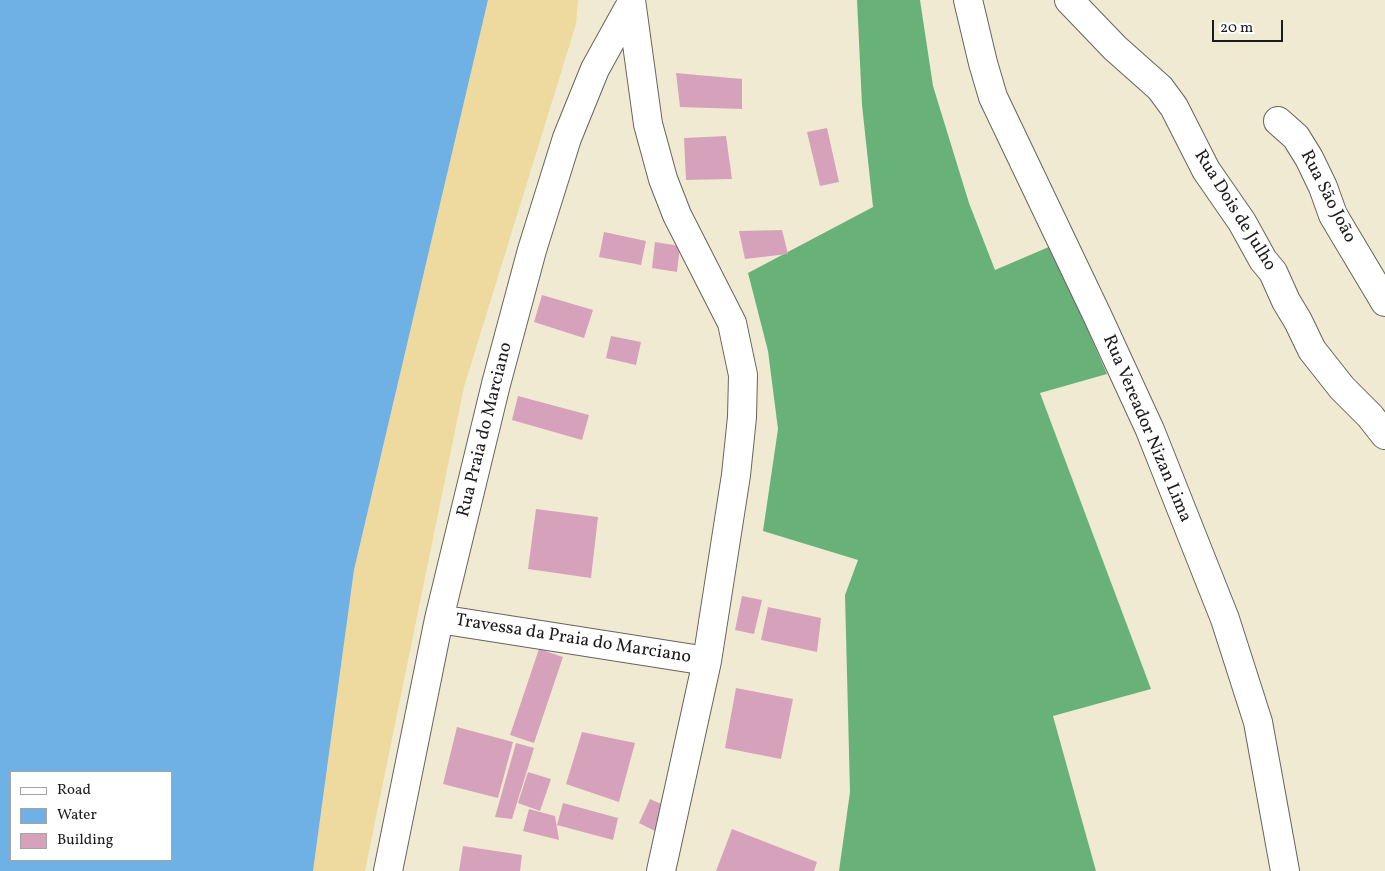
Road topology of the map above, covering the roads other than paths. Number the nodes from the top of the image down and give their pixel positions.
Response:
1 (968, 0) edge
2 (1069, 0) edge
3 (631, 2) edge
4 (1278, 121) dead end
5 (1385, 302) edge
6 (1385, 435) edge
7 (439, 619) junction
8 (707, 661) junction
9 (388, 871) edge
10 (662, 871) edge
11 (1285, 871) edge

1 - 11 street, Rua Vereador Nizan Lima
2 - 6 street, Rua Dois de Julho
3 - 7 street, Rua Praia do Marciano
3 - 8 street
4 - 5 street, Rua São João
7 - 8 street, Travessa da Praia do Marciano
7 - 9 street, Rua Praia do Marciano
8 - 10 street

